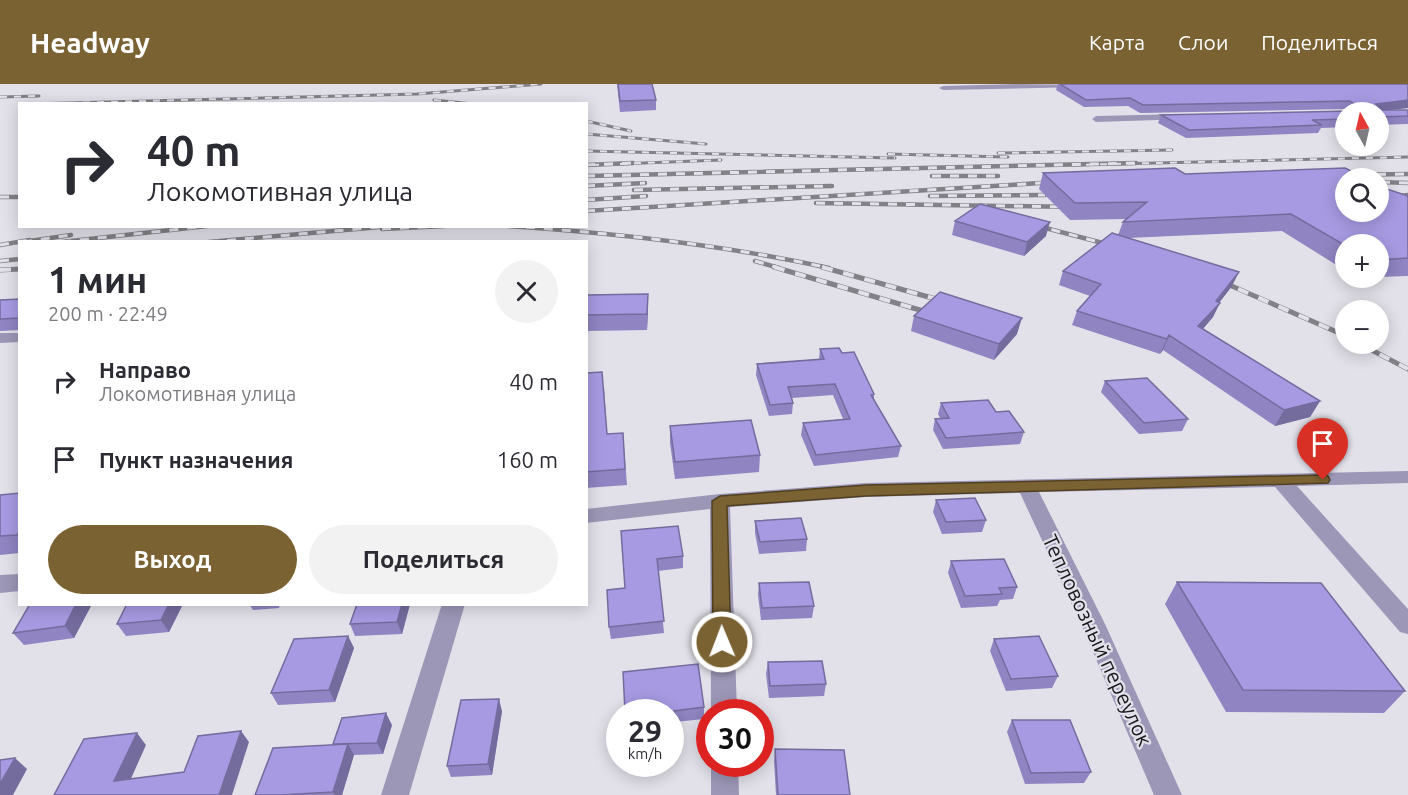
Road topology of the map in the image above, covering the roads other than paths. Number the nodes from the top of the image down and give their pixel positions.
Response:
1 (1097, 85) edge
2 (943, 88) dead end
3 (1191, 117) edge
4 (1096, 119) dead end
5 (0, 338) edge
6 (18, 338) edge
7 (1408, 477) edge
8 (1281, 481) junction
9 (1026, 485) junction
10 (720, 501) junction
11 (588, 516) edge
12 (18, 582) edge
13 (0, 584) edge
14 (453, 606) edge
15 (1408, 625) edge
16 (724, 699) edge
17 (724, 777) edge
18 (395, 795) edge
19 (725, 795) edge
20 (1168, 795) edge

1 - 2 street
3 - 4 street
5 - 6 street
7 - 8 street
8 - 9 street
8 - 15 street
9 - 10 street
9 - 20 street, Тепловозный переулок
10 - 11 street
10 - 16 street
12 - 13 street
14 - 18 street
17 - 19 street

